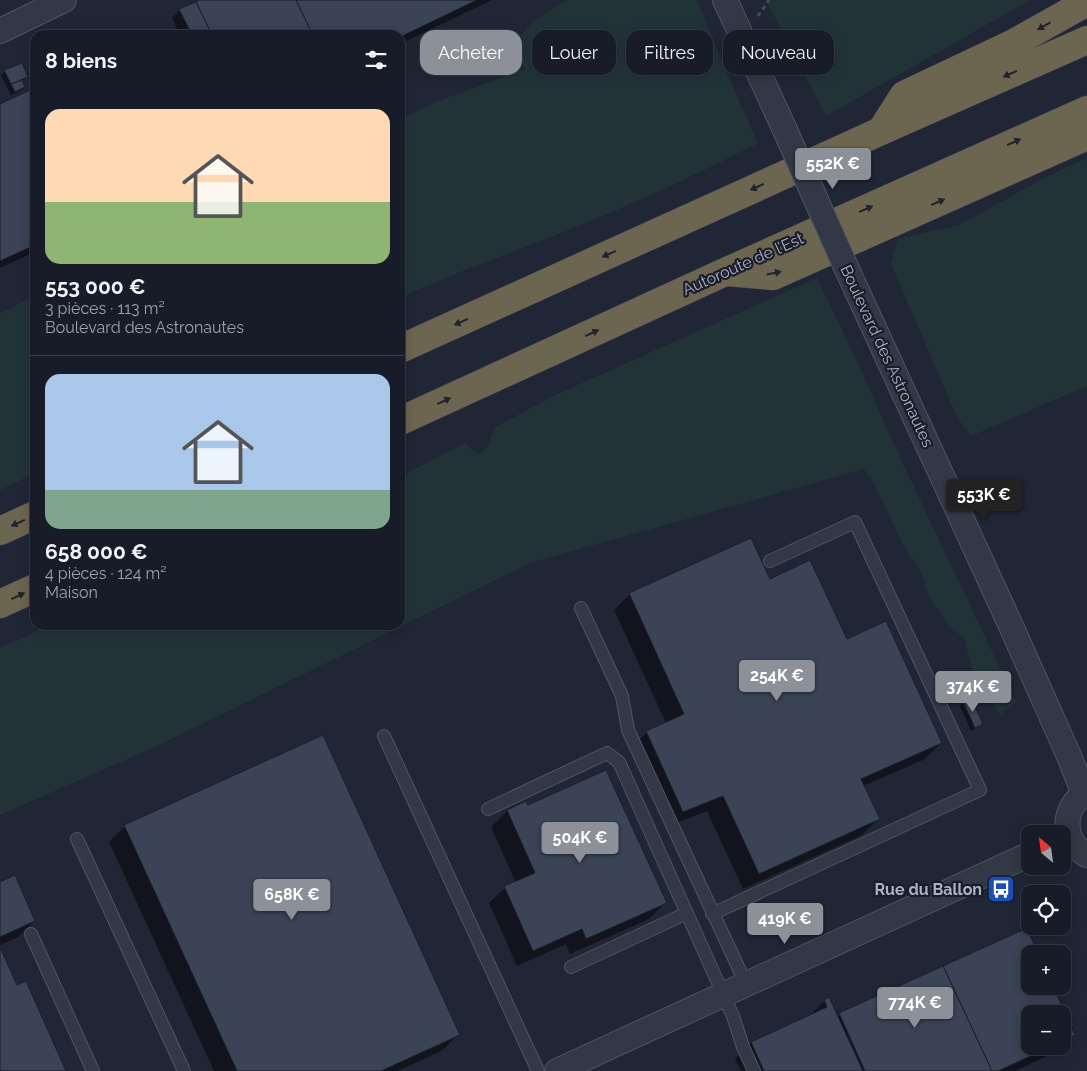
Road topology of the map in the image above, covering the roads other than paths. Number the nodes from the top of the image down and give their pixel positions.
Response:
1 (64, 0) edge
2 (725, 0) edge
3 (1087, 2) edge
4 (0, 30) edge
5 (1087, 40) edge
6 (1087, 110) edge
7 (881, 131) junction
8 (1087, 136) edge
9 (725, 272) junction
10 (405, 347) edge
11 (405, 419) edge
12 (30, 517) edge
13 (0, 531) edge
14 (770, 562) dead end
15 (30, 590) edge
16 (0, 604) edge
17 (580, 608) dead end
18 (384, 736) dead end
19 (1086, 793) edge
20 (488, 809) dead end
21 (1067, 825) edge
22 (78, 839) dead end
23 (1071, 842) edge
24 (1087, 855) edge
25 (1021, 858) edge
26 (687, 914) junction
27 (712, 914) junction
28 (31, 934) dead end
29 (571, 967) dead end
30 (746, 984) junction
31 (723, 995) junction
32 (93, 1071) edge
33 (184, 1071) edge
34 (538, 1071) edge
35 (557, 1071) edge
36 (754, 1071) edge

1 - 4 street
2 - 19 street, Boulevard des Astronautes, bridge
3 -> 7 highway
5 -> 7 highway
9 -> 6 highway, Autoroute de l’Est
7 -> 10 highway
9 -> 8 highway
11 -> 9 highway, Autoroute de l’Est
12 -> 13 highway
14 - 27 lane
16 -> 15 highway
17 - 27 lane
18 - 34 lane
19 - 21 street, Boulevard des Astronautes
20 - 26 lane
22 - 33 lane
23 - 24 street, Boulevard des Astronautes
25 - 30 street
26 - 29 lane
26 - 31 lane
27 - 30 lane
28 - 32 lane
30 - 31 street
31 - 35 street
31 - 36 lane

